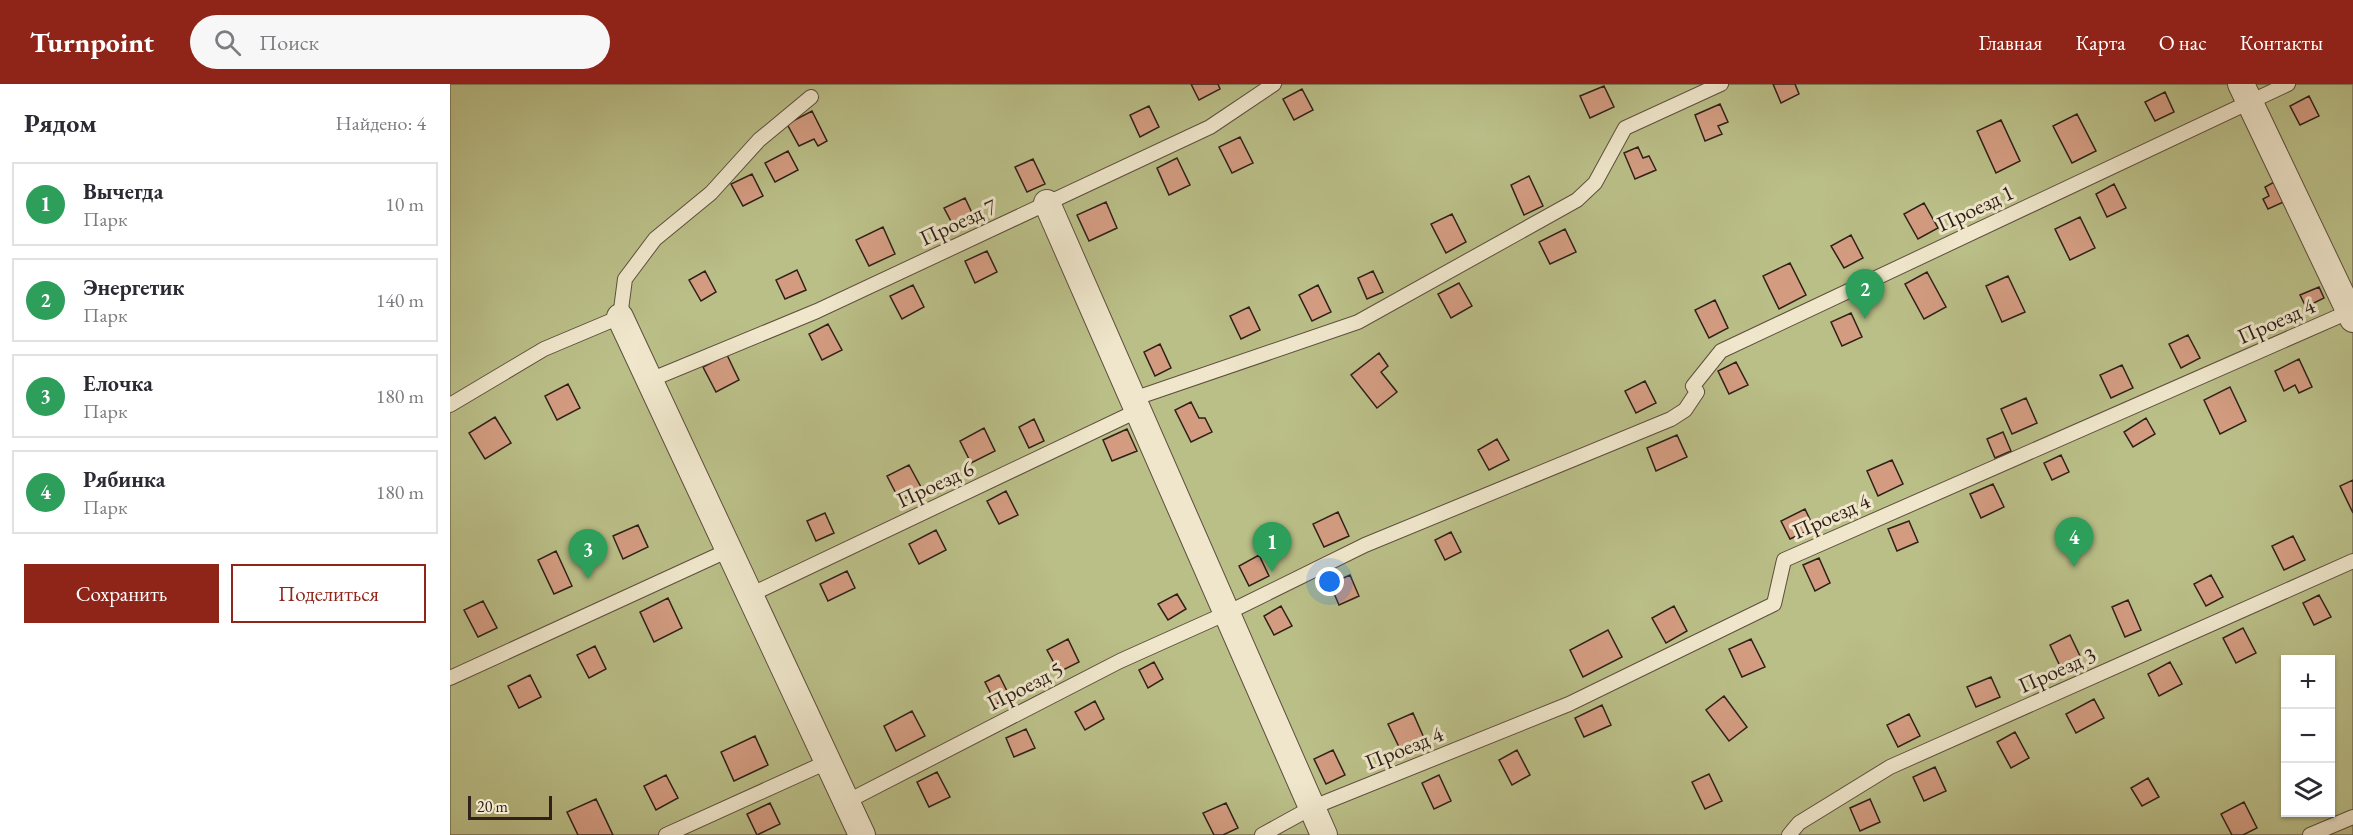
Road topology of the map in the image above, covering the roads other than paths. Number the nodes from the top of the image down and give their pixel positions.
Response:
1 (1274, 84) edge
2 (1721, 84) edge
3 (2288, 84) edge
4 (2245, 93) edge
5 (811, 97) dead end
6 (1047, 203) junction
7 (2352, 314) edge
8 (621, 317) junction
9 (650, 380) junction
10 (450, 405) edge
11 (1135, 405) junction
12 (729, 550) junction
13 (2353, 561) edge
14 (750, 595) junction
15 (1227, 613) junction
16 (450, 678) edge
17 (827, 762) junction
18 (846, 802) junction
19 (1311, 808) junction
20 (2353, 817) edge
21 (666, 835) edge
22 (862, 835) edge
23 (1262, 835) edge
24 (1324, 835) edge
25 (1789, 835) edge
26 (2310, 835) edge

1 - 6 lane, Проезд 7
2 - 11 lane, Проезд 6
3 - 4 lane, Проезд 1
4 - 7 street
4 - 15 lane, Проезд 1
5 - 8 lane
6 - 9 lane, Проезд 7
6 - 11 street
7 - 19 lane, Проезд 4
8 - 9 street
8 - 10 lane
9 - 12 street
11 - 14 lane, Проезд 6
11 - 15 street
12 - 14 street
12 - 16 lane
13 - 25 lane, Проезд 3
14 - 17 street
15 - 18 lane, Проезд 5
15 - 19 street
17 - 18 street
17 - 21 lane
18 - 22 street
19 - 23 lane, Проезд 4
19 - 24 street
20 - 26 lane

